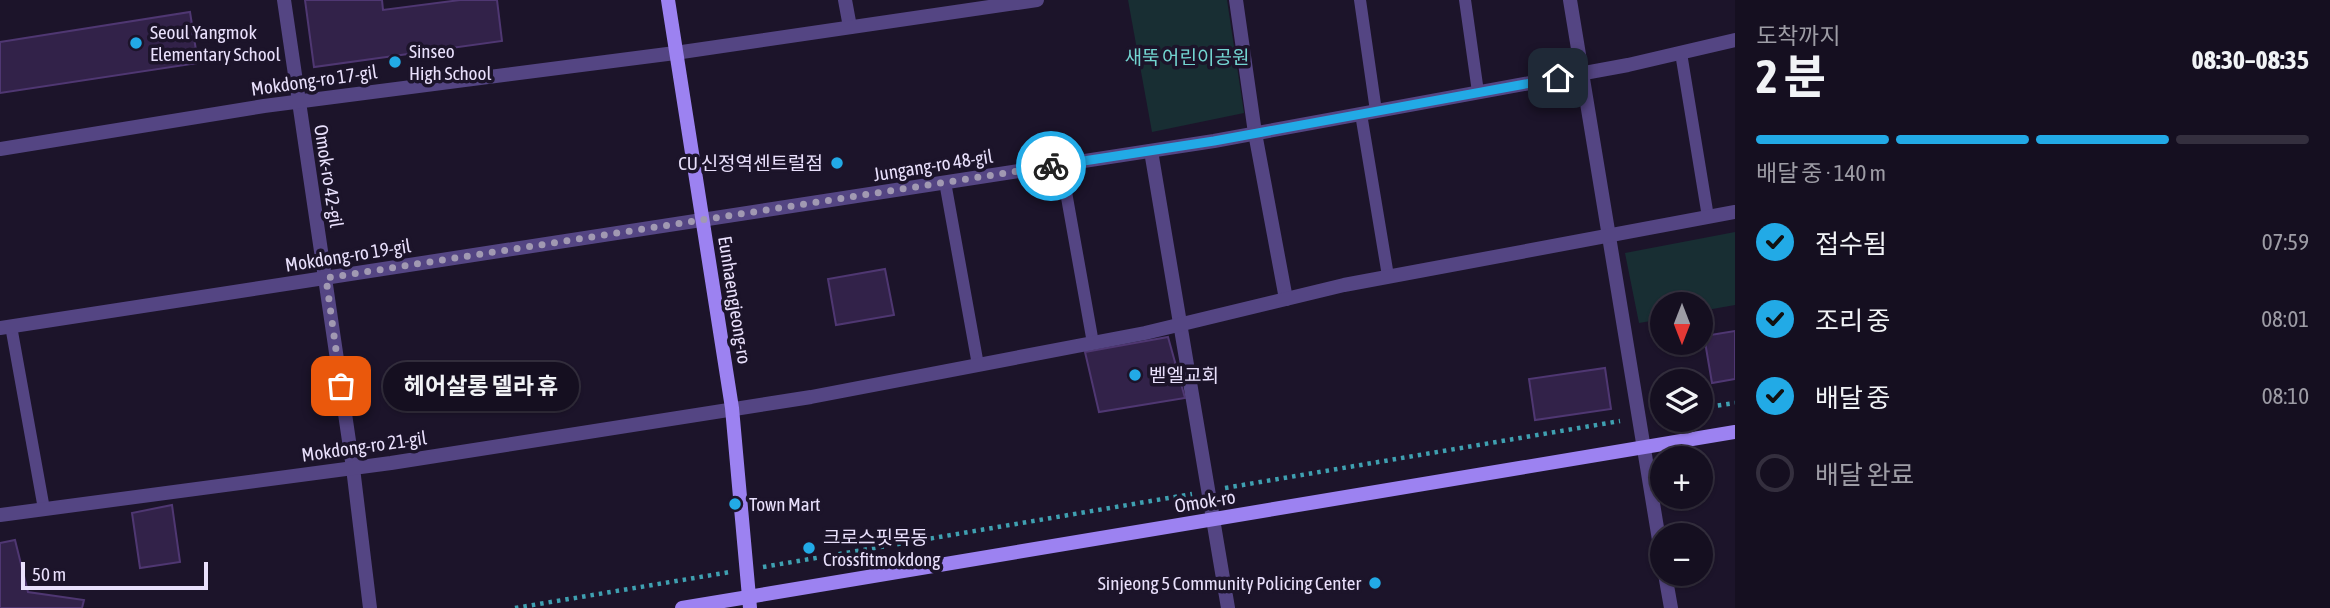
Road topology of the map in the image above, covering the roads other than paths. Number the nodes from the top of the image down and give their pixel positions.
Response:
1 (284, 0) edge
2 (668, 0) edge
3 (845, 0) edge
4 (1037, 0) edge
5 (1236, 0) edge
6 (1360, 0) edge
7 (1465, 0) edge
8 (1570, 0) edge
9 (850, 27) junction
10 (1735, 40) edge
11 (675, 53) junction
12 (1681, 53) junction
13 (1585, 73) junction
14 (1478, 92) junction
15 (298, 101) junction
16 (1376, 111) junction
17 (1361, 114) junction
18 (1255, 133) junction
19 (0, 149) edge
20 (1151, 150) junction
21 (1061, 164) junction
22 (945, 182) junction
23 (1735, 212) edge
24 (1708, 217) junction
25 (703, 220) junction
26 (1610, 234) junction
27 (1388, 276) junction
28 (326, 278) junction
29 (1286, 299) junction
30 (1181, 325) junction
31 (6, 327) edge
32 (1093, 343) junction
33 (978, 365) junction
34 (732, 408) junction
35 (1735, 432) edge
36 (1644, 448) junction
37 (353, 468) junction
38 (44, 509) junction
39 (0, 515) edge
40 (1212, 520) junction
41 (1656, 523) edge
42 (1667, 586) edge
43 (749, 602) edge
44 (369, 608) edge
45 (682, 608) edge
46 (1228, 608) edge
47 (1671, 608) edge

1 - 15 street, Omok-ro 42-gil
2 - 11 main road, Eunhaengjeong-ro
3 - 9 street
4 - 9 street, Mokdong-ro 17-gil
5 - 18 street
6 - 16 lane
7 - 14 lane
8 - 13 street
9 - 11 street, Mokdong-ro 17-gil
10 - 12 street, Jungang-ro 48-gil
11 - 15 street, Mokdong-ro 17-gil
11 - 25 main road, Eunhaengjeong-ro
12 - 13 street, Jungang-ro 48-gil
12 - 24 lane
13 - 14 street, Jungang-ro 48-gil
13 - 26 street
14 - 16 street, Jungang-ro 48-gil
15 - 19 street, Mokdong-ro 17-gil
15 - 28 street, Omok-ro 42-gil
16 - 17 street, Jungang-ro 48-gil
17 - 18 street, Jungang-ro 48-gil
17 - 27 lane
18 - 20 street, Jungang-ro 48-gil
18 - 29 street
20 - 21 street, Jungang-ro 48-gil
20 - 30 street
21 - 22 street, Jungang-ro 48-gil
21 - 32 lane
22 - 25 street, Jungang-ro 48-gil
22 - 33 lane
23 - 24 street, Mokdong-ro 21-gil
24 - 26 street, Mokdong-ro 21-gil
25 - 28 street, Mokdong-ro 19-gil
25 - 34 main road, Eunhaengjeong-ro
26 - 27 street, Mokdong-ro 21-gil
26 - 36 street
27 - 29 street, Mokdong-ro 21-gil
28 - 31 street, Mokdong-ro 19-gil
28 - 37 street, Omok-ro 42-gil
29 - 30 street, Mokdong-ro 21-gil
30 - 32 street, Mokdong-ro 21-gil
30 - 40 street
31 - 38 lane
32 - 33 street, Mokdong-ro 21-gil
33 - 34 street, Mokdong-ro 21-gil
34 - 37 street, Mokdong-ro 21-gil
34 - 43 main road, Eunhaengjeong-ro
35 - 36 main road, Omok-ro
36 - 40 main road, Omok-ro
36 - 41 street
37 - 38 street, Mokdong-ro 21-gil
37 - 44 street, Omok-ro 42-gil
38 - 39 street, Mokdong-ro 21-gil
40 - 43 main road, Omok-ro
40 - 46 street
42 - 47 street
43 - 45 main road, Omok-ro

